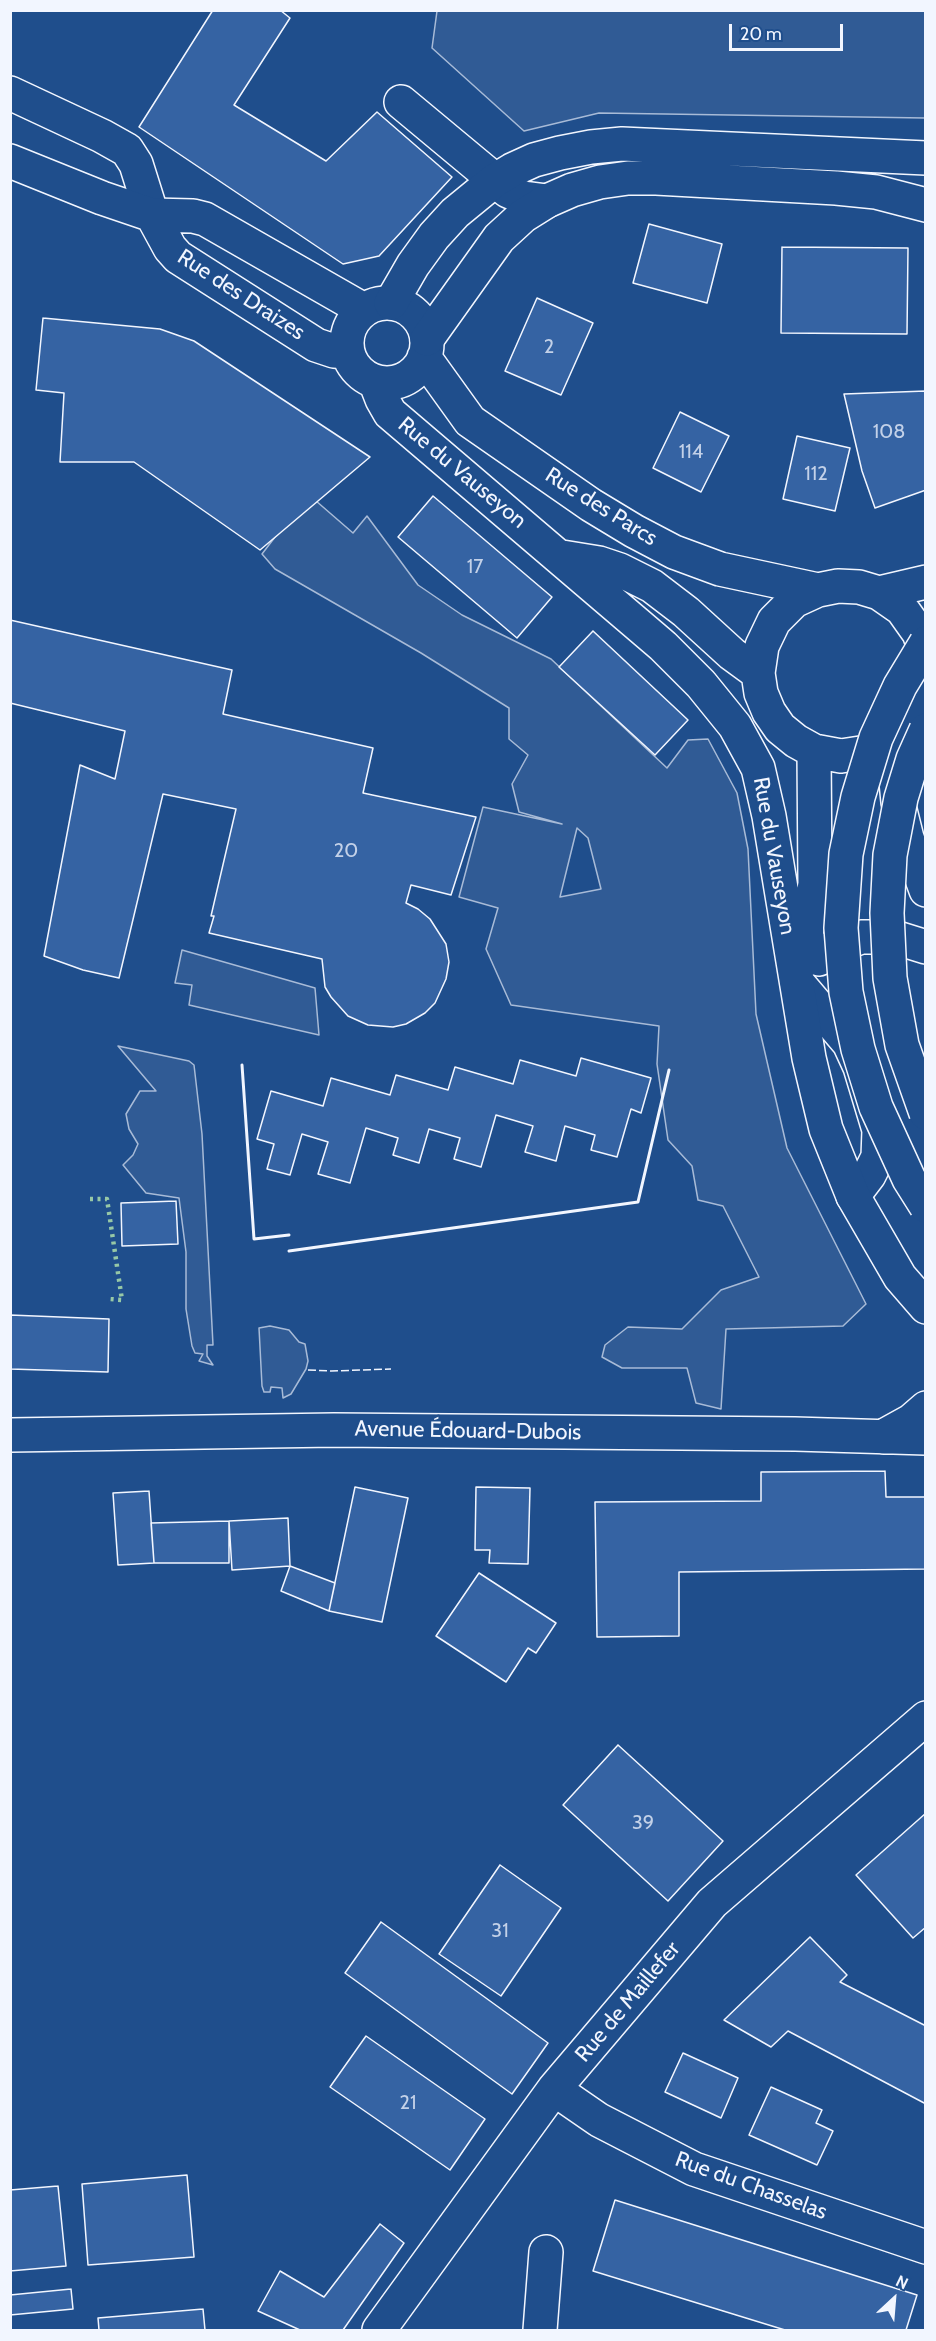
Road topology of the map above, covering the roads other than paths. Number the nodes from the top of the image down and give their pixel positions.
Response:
1 (10, 93) edge
2 (401, 102) dead end
3 (926, 158) edge
4 (10, 161) edge
5 (494, 181) junction
6 (547, 201) junction
7 (926, 205) edge
8 (152, 215) junction
9 (499, 238) junction
10 (377, 306) junction
11 (426, 348) junction
12 (348, 352) junction
13 (375, 381) junction
14 (560, 557) junction
15 (926, 582) edge
16 (818, 590) junction
17 (879, 593) junction
18 (926, 643) edge
19 (926, 653) edge
20 (758, 673) junction
21 (926, 692) edge
22 (926, 730) edge
23 (892, 741) junction
24 (814, 751) junction
25 (926, 890) edge
26 (926, 947) edge
27 (797, 982) junction
28 (926, 1113) edge
29 (853, 1196) junction
30 (926, 1206) edge
31 (926, 1308) edge
32 (926, 1408) edge
33 (10, 1436) edge
34 (882, 1437) junction
35 (926, 1438) edge
36 (926, 1718) edge
37 (554, 2089) junction
38 (926, 2247) edge
39 (546, 2252) dead end
40 (379, 2331) edge
41 (540, 2331) edge

1 - 8 main road
2 - 5 main road
3 - 5 main road
4 - 8 main road, Rue des Draizes
5 - 6 main road
5 - 9 main road
5 - 10 main road
6 - 7 main road
6 - 9 main road
8 - 10 main road, Rue des Draizes
8 - 12 main road, Rue des Draizes
9 - 11 main road
10 - 11 main road
10 - 12 main road
11 - 13 main road
11 - 16 main road, Rue des Parcs
12 - 13 main road
13 - 14 main road, Rue du Vauseyon
14 - 20 main road
14 - 27 main road, Rue du Vauseyon
15 - 17 main road
16 - 17 main road
16 - 20 main road
17 - 19 main road
18 - 30 main road, bridge
20 - 24 main road
21 - 23 main road
22 - 28 main road, bridge
23 - 24 main road
23 - 25 main road
24 - 27 main road, Rue du Vauseyon
26 - 27 main road
27 - 29 main road, Rue du Vauseyon
27 - 29 main road
29 - 31 main road
32 - 34 main road
33 - 34 main road, Avenue Édouard-Dubois
34 - 35 main road, Avenue Édouard-Dubois
36 - 37 main road, Rue de Maillefer
37 - 38 main road, Rue du Chasselas
37 - 40 main road, Rue de Maillefer
39 - 41 main road

